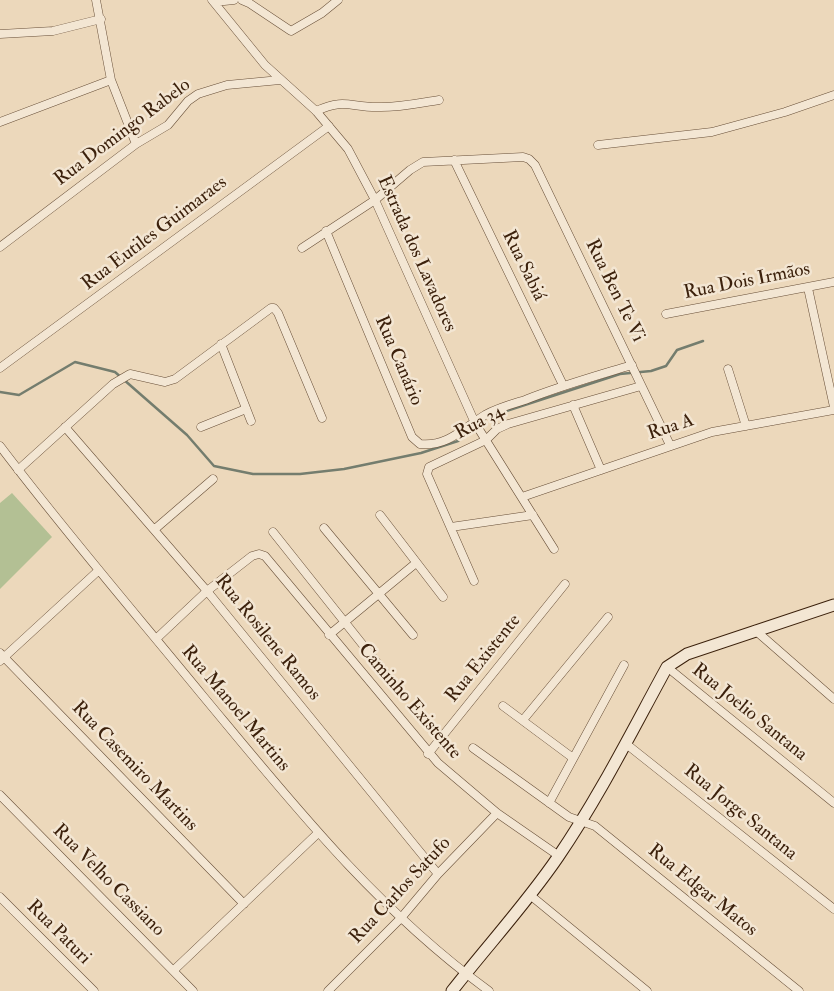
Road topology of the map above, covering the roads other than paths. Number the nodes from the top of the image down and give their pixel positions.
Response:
1 (96, 0) edge
2 (234, 0) edge
3 (242, 0) edge
4 (338, 0) edge
5 (212, 1) edge
6 (101, 19) junction
7 (0, 34) edge
8 (111, 80) junction
9 (280, 80) junction
10 (834, 95) edge
11 (439, 100) dead end
12 (316, 111) junction
13 (0, 122) edge
14 (329, 126) junction
15 (136, 144) junction
16 (598, 145) dead end
17 (454, 160) junction
18 (374, 200) junction
19 (326, 231) junction
20 (0, 247) edge
21 (302, 248) dead end
22 (834, 282) edge
23 (808, 288) junction
24 (666, 314) dead end
25 (221, 344) junction
26 (633, 367) junction
27 (0, 368) edge
28 (728, 369) dead end
29 (640, 383) junction
30 (563, 385) junction
31 (573, 406) junction
32 (834, 408) edge
33 (246, 409) junction
34 (322, 418) dead end
35 (251, 421) dead end
36 (476, 424) junction
37 (746, 426) junction
38 (65, 427) junction
39 (201, 428) dead end
40 (485, 438) junction
41 (670, 445) junction
42 (0, 446) edge
43 (18, 470) junction
44 (601, 470) junction
45 (213, 479) dead end
46 (522, 497) junction
47 (380, 515) dead end
48 (534, 515) junction
49 (451, 527) junction
50 (324, 528) dead end
51 (155, 529) junction
52 (273, 532) dead end
53 (554, 549) dead end
54 (416, 563) junction
55 (99, 570) junction
56 (474, 581) dead end
57 (565, 584) dead end
58 (207, 590) junction
59 (379, 594) junction
60 (443, 597) dead end
61 (834, 605) edge
62 (608, 617) dead end
63 (345, 622) junction
64 (755, 630) junction
65 (329, 635) junction
66 (413, 635) dead end
67 (156, 639) junction
68 (1, 657) edge
69 (624, 665) dead end
70 (667, 666) junction
71 (394, 684) dead end
72 (834, 699) edge
73 (503, 706) dead end
74 (524, 720) junction
75 (626, 743) junction
76 (473, 748) dead end
77 (428, 754) junction
78 (573, 758) junction
79 (0, 796) edge
80 (550, 803) junction
81 (834, 803) edge
82 (497, 813) junction
83 (580, 822) junction
84 (317, 834) junction
85 (559, 856) junction
86 (438, 874) junction
87 (530, 895) junction
88 (0, 897) edge
89 (244, 904) junction
90 (834, 909) edge
91 (401, 918) junction
92 (174, 970) junction
93 (466, 974) junction
94 (184, 988) edge
95 (94, 991) edge
96 (193, 991) edge
97 (328, 991) edge
98 (452, 991) edge
99 (489, 991) edge
100 (647, 991) edge
101 (799, 991) edge

1 - 6 street
2 - 5 street
3 - 4 street
5 - 9 street, Estrada dos Lavadores
6 - 7 street
6 - 8 street
8 - 13 street
8 - 15 street
9 - 12 street, Estrada dos Lavadores
9 - 15 street, Rua Domingo Rabelo
10 - 16 street
11 - 12 street
12 - 14 street, Estrada dos Lavadores
14 - 18 street, Estrada dos Lavadores
14 - 27 street, Rua Eutiles Guimaraes
15 - 20 street, Rua Domingo Rabelo
17 - 18 street
17 - 26 street, Rua Ben Te Vi
17 - 30 street, Rua Sabiá
18 - 19 street
18 - 36 street, Estrada dos Lavadores
19 - 21 street
19 - 36 street, Rua Canário
22 - 23 street, Rua Dois Irmãos
23 - 24 street, Rua Dois Irmãos
23 - 32 street
25 - 33 street
25 - 34 street
25 - 38 street
26 - 29 street, Rua Ben Te Vi
26 - 30 street
28 - 37 street
29 - 31 street, Rua 34
29 - 41 street, Rua Ben Te Vi
30 - 36 street, Rua Canário
31 - 40 street, Rua 34
31 - 44 street
32 - 37 street, Rua A
33 - 35 street
33 - 39 street
36 - 40 street, Estrada dos Lavadores
37 - 41 street, Rua A
38 - 43 street
38 - 51 street, Rua Rosilene Ramos
40 - 46 street, Estrada dos Lavadores
40 - 49 street, Rua 34
41 - 44 street, Rua A
42 - 43 street, Rua Manoel Martins
43 - 55 street, Rua Manoel Martins
44 - 46 street, Rua A
45 - 51 street
46 - 48 street, Estrada dos Lavadores
47 - 54 street
48 - 49 street
48 - 53 street, Estrada dos Lavadores
49 - 56 street, Rua 34
50 - 59 street
51 - 58 street, Rua Rosilene Ramos
52 - 63 street
54 - 59 street
54 - 60 street
55 - 67 street, Rua Manoel Martins
55 - 68 street
57 - 77 street, Rua Existente
58 - 65 street, Caminho Existente
58 - 67 street
58 - 86 street, Rua Rosilene Ramos
59 - 63 street
59 - 66 street
61 - 64 main road
62 - 74 street
63 - 65 street
63 - 71 street
64 - 70 main road
64 - 72 street
65 - 77 street, Caminho Existente
67 - 84 street, Rua Manoel Martins
68 - 89 street, Rua Casemiro Martins
69 - 78 street
70 - 75 main road
70 - 81 street, Rua Joelio Santana
73 - 74 street
74 - 78 street
75 - 83 main road
75 - 90 street, Rua Jorge Santana
76 - 80 street, Rua Edgar Matos
77 - 82 street, Caminho Existente
78 - 80 street
79 - 92 street, Rua Velho Cassiano
80 - 83 street, Rua Edgar Matos
82 - 85 street, Caminho Existente
82 - 86 street, Rua Carlos Satufo
83 - 85 main road
83 - 101 street, Rua Edgar Matos
84 - 89 street
84 - 91 street, Rua Manoel Martins
85 - 87 main road
86 - 91 street, Rua Carlos Satufo
87 - 93 main road
87 - 100 street
88 - 95 street, Rua Paturi
89 - 92 street
91 - 93 street, Rua Manoel Martins
91 - 97 street, Rua Carlos Satufo
92 - 94 street, Rua Velho Cassiano
93 - 98 main road
93 - 99 street, Rua Manoel Martins
94 - 96 street, Rua Velho Cassiano

